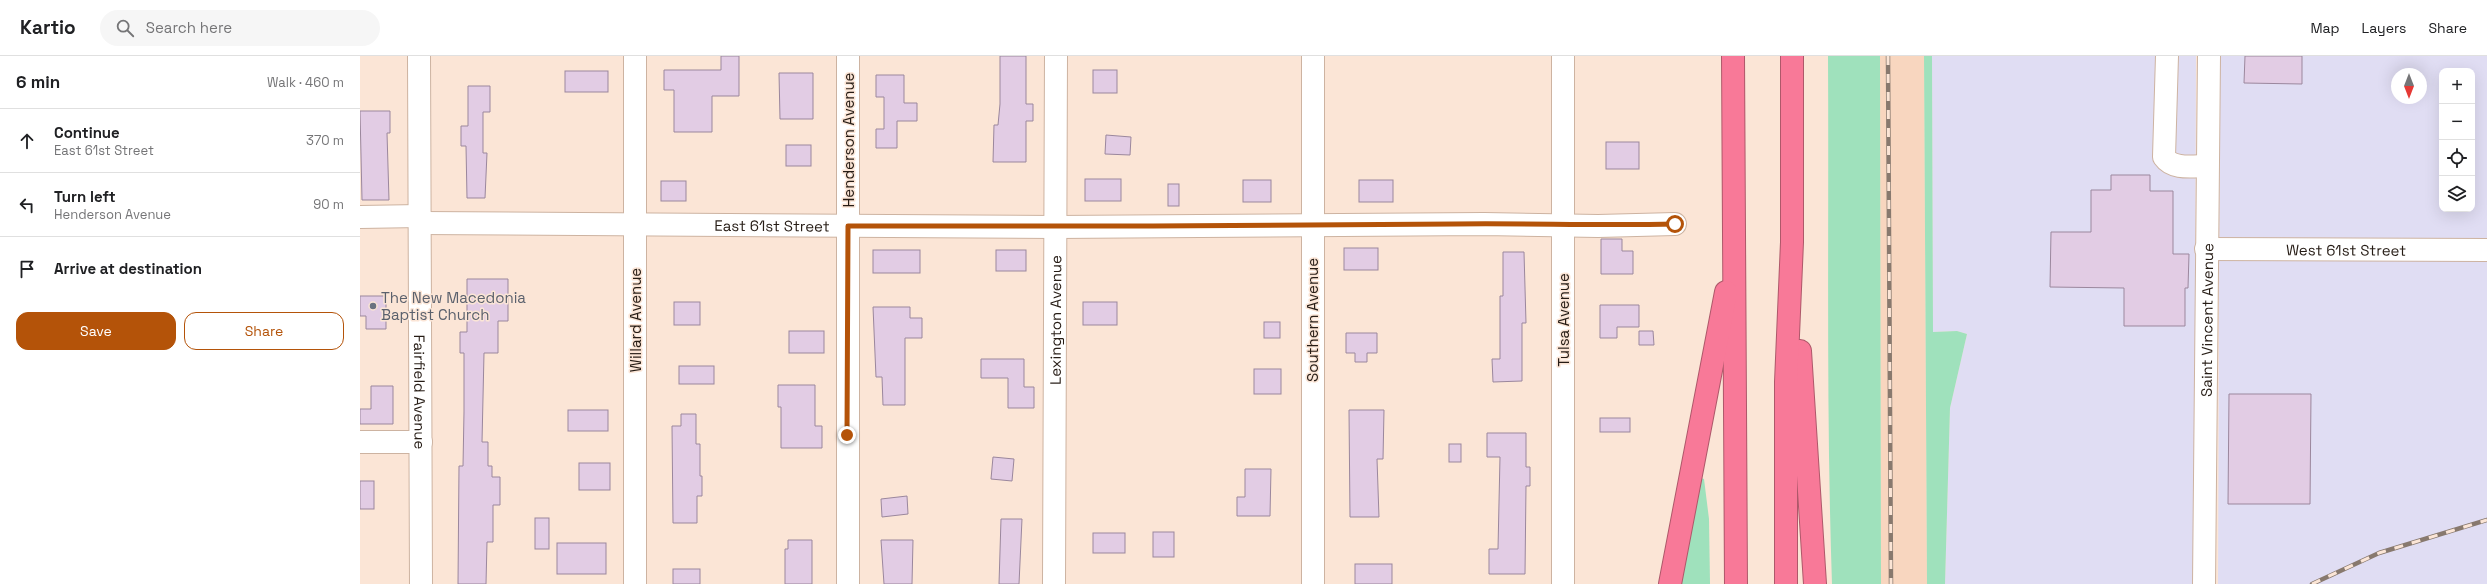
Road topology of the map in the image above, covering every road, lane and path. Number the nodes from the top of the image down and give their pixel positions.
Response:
1 (419, 56) edge
2 (635, 56) edge
3 (848, 56) edge
4 (1056, 56) edge
5 (1313, 56) edge
6 (1563, 56) edge
7 (1734, 56) edge
8 (1792, 56) edge
9 (2167, 56) edge
10 (2208, 56) edge
11 (2207, 166) junction
12 (360, 217) edge
13 (420, 220) junction
14 (635, 224) junction
15 (1675, 224) dead end
16 (1312, 225) junction
17 (848, 226) junction
18 (1563, 226) junction
19 (1056, 227) junction
20 (1735, 241) junction
21 (1792, 242) junction
22 (2206, 249) junction
23 (2487, 250) edge
24 (360, 442) edge
25 (421, 442) junction
26 (421, 584) edge
27 (635, 584) edge
28 (848, 584) edge
29 (1054, 584) edge
30 (1313, 584) edge
31 (1564, 584) edge
32 (1670, 584) edge
33 (1736, 584) edge
34 (1786, 584) edge
35 (1815, 584) edge
36 (2204, 584) edge

1 - 13 street, Fairfield Avenue
2 - 14 street, Willard Avenue
3 - 17 street, Henderson Avenue
4 - 19 street, Lexington Avenue
5 - 16 street, Southern Avenue
6 - 18 street, Tulsa Avenue
7 - 20 highway
8 - 21 highway
9 - 11 street
10 - 11 street, Saint Vincent Avenue
11 - 22 street, Saint Vincent Avenue
12 - 13 street, East 61st Street
13 - 14 street, East 61st Street
13 - 25 street, Fairfield Avenue
14 - 17 street, East 61st Street
14 - 27 street, Willard Avenue
15 - 18 street, East 61st Street
16 - 18 street, East 61st Street
16 - 19 street, East 61st Street
16 - 30 street, Southern Avenue
17 - 19 street, East 61st Street
17 - 28 street, Henderson Avenue
18 - 31 street, Tulsa Avenue
19 - 29 street, Lexington Avenue
20 - 32 highway
20 - 33 highway
21 - 34 highway
21 - 35 highway
22 - 23 street, West 61st Street
22 - 36 street, Saint Vincent Avenue
24 - 25 street
25 - 26 street, Fairfield Avenue

